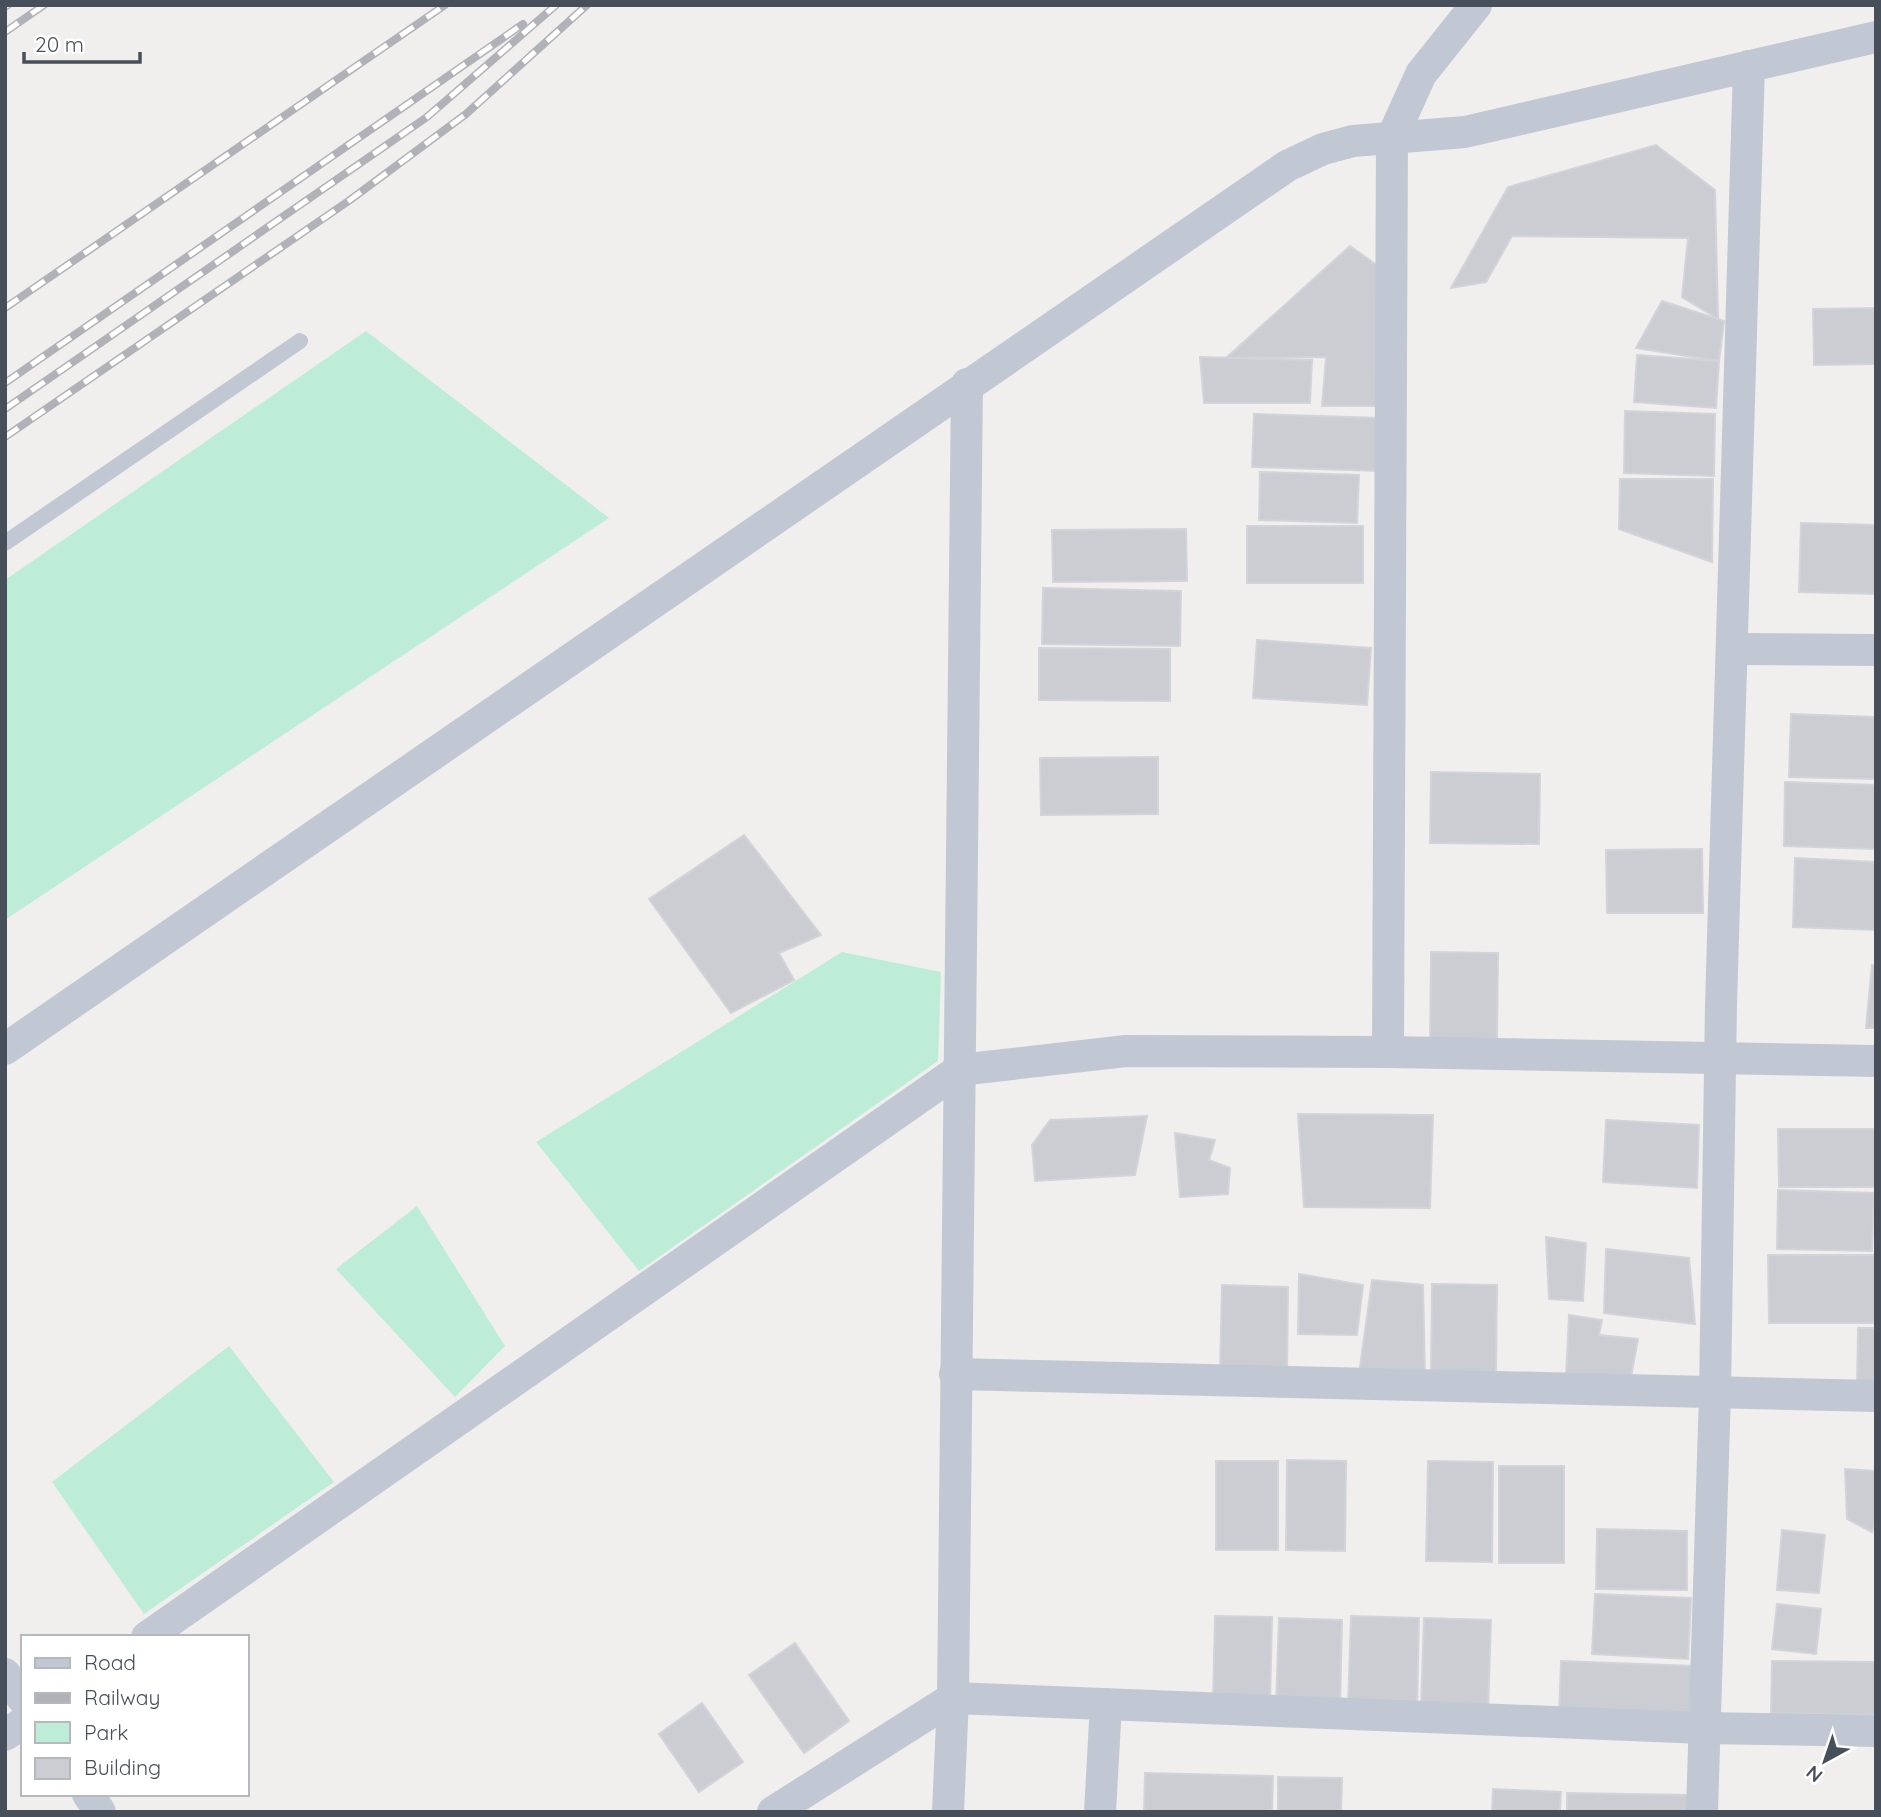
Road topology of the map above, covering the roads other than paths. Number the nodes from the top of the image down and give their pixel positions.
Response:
1 (1476, 5) edge
2 (1876, 37) edge
3 (1749, 66) junction
4 (1392, 138) junction
5 (300, 341) dead end
6 (967, 384) junction
7 (5, 543) edge
8 (1732, 649) junction
9 (1876, 650) edge
10 (5, 1049) edge
11 (1388, 1052) junction
12 (1721, 1060) junction
13 (1876, 1061) edge
14 (959, 1070) junction
15 (955, 1374) junction
16 (1715, 1393) junction
17 (1876, 1396) edge
18 (150, 1635) edge
19 (5, 1674) edge
20 (21, 1696) edge
21 (953, 1698) junction
22 (1106, 1704) junction
23 (21, 1724) edge
24 (1703, 1728) junction
25 (1876, 1731) edge
26 (5, 1735) edge
27 (89, 1796) edge
28 (100, 1812) edge
29 (773, 1812) edge
30 (948, 1812) edge
31 (1100, 1812) edge
32 (1702, 1812) edge

1 - 4 street
2 - 3 street
3 - 4 street
3 - 8 street
4 - 6 street
4 - 11 street
5 - 7 lane
6 - 10 street
6 - 14 street
8 - 9 street
8 - 12 street
11 - 12 street
11 - 14 street
12 - 13 street
12 - 16 street
14 - 15 street
14 - 18 street
15 - 16 street
15 - 21 street
16 - 17 street
16 - 24 street
19 - 20 street
21 - 22 street
21 - 29 street
21 - 30 street
22 - 24 street
22 - 31 street
23 - 26 street
24 - 25 street
24 - 32 street
27 - 28 street

